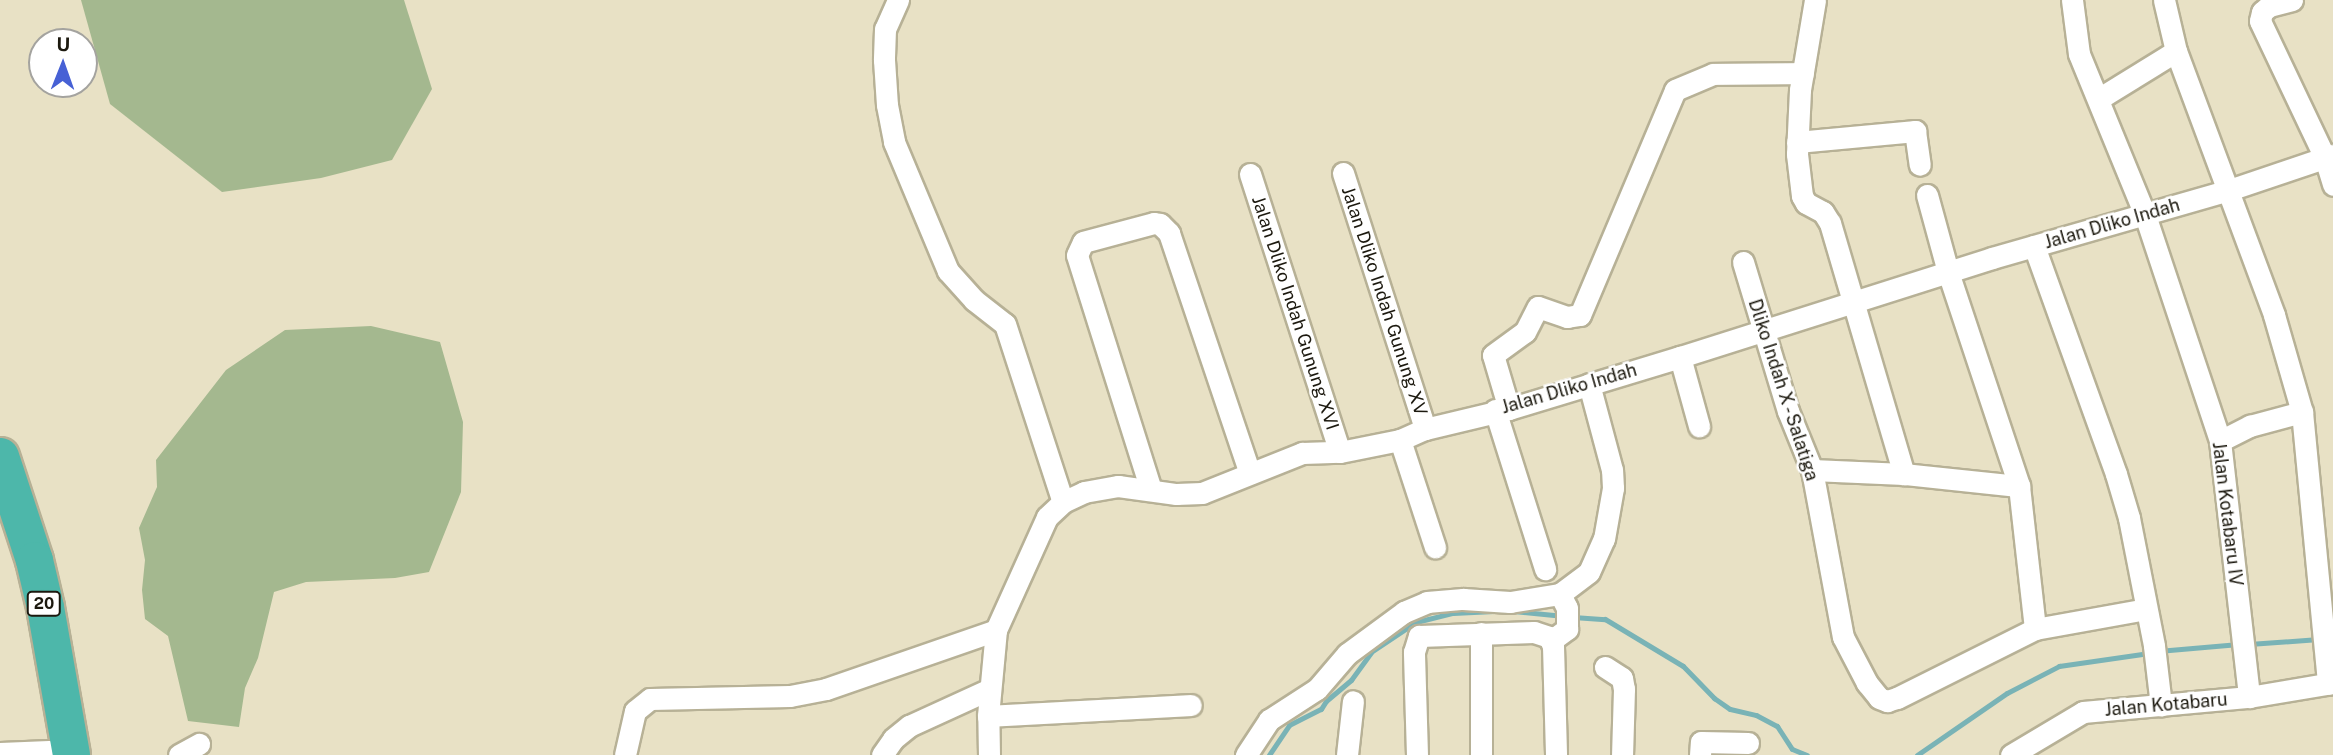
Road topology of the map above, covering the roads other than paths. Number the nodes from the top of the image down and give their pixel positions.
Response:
1 (898, 0) edge
2 (1815, 0) edge
3 (2072, 0) edge
4 (2164, 0) edge
5 (2292, 0) edge
6 (2176, 51) junction
7 (1803, 73) junction
8 (2100, 98) junction
9 (1797, 142) junction
10 (2329, 156) edge
11 (1920, 165) dead end
12 (1343, 173) dead end
13 (1250, 174) dead end
14 (2333, 185) edge
15 (2229, 190) junction
16 (1927, 195) dead end
17 (2145, 215) junction
18 (2034, 246) junction
19 (1743, 262) dead end
20 (1948, 272) junction
21 (1853, 303) junction
22 (1764, 330) junction
23 (1680, 357) junction
24 (1589, 384) junction
25 (1502, 409) junction
26 (2302, 412) junction
27 (1699, 426) dead end
28 (1425, 429) junction
29 (1399, 440) junction
30 (2220, 441) junction
31 (1340, 452) junction
32 (0, 456) edge
33 (1812, 470) junction
34 (1250, 473) junction
35 (1904, 474) junction
36 (2020, 486) junction
37 (1151, 490) junction
38 (1063, 502) junction
39 (0, 525) edge
40 (1436, 547) dead end
41 (1545, 569) dead end
42 (2146, 609) junction
43 (1561, 618) junction
44 (2035, 629) junction
45 (996, 630) junction
46 (1481, 632) junction
47 (1605, 667) dead end
48 (2330, 684) edge
49 (990, 689) junction
50 (2249, 697) junction
51 (1353, 701) dead end
52 (1191, 705) dead end
53 (2161, 706) junction
54 (988, 716) junction
55 (1748, 743) dead end
56 (199, 744) dead end
57 (0, 753) edge
58 (56, 753) edge
59 (179, 755) edge
60 (625, 755) edge
61 (883, 755) edge
62 (989, 755) edge
63 (1246, 755) edge
64 (1347, 755) edge
65 (1417, 755) edge
66 (1481, 755) edge
67 (1556, 755) edge
68 (1622, 755) edge
69 (1700, 755) edge
70 (2011, 755) edge

1 - 38 street
2 - 7 street
3 - 8 street, Jalan Kotabaru IV
4 - 6 street
5 - 10 street
6 - 8 street
6 - 15 street
7 - 9 street
7 - 25 street
8 - 17 street, Jalan Kotabaru IV
9 - 11 street
9 - 21 street
10 - 14 street
10 - 15 street, Jalan Dliko Indah
12 - 28 street, Jalan Dliko Indah Gunung XV
13 - 31 street, Jalan Dliko Indah Gunung XVI
15 - 17 street, Jalan Dliko Indah
15 - 26 street
16 - 20 street
17 - 18 street, Jalan Dliko Indah
17 - 30 street, Jalan Kotabaru IV
18 - 20 street, Jalan Dliko Indah
18 - 42 street
19 - 22 street, Dliko Indah X - Salatiga
20 - 21 street, Jalan Dliko Indah
20 - 36 street
21 - 22 street, Jalan Dliko Indah
21 - 35 street
22 - 23 street, Jalan Dliko Indah
22 - 33 street, Dliko Indah X - Salatiga
23 - 24 street, Jalan Dliko Indah
23 - 27 street
24 - 25 street, Jalan Dliko Indah
24 - 43 street
25 - 28 street, Jalan Dliko Indah
25 - 41 street
26 - 30 street
26 - 48 street
28 - 29 street, Jalan Dliko Indah
29 - 31 street, Jalan Dliko Indah
29 - 40 street
30 - 50 street, Jalan Kotabaru IV
31 - 34 street, Jalan Dliko Indah
32 - 58 highway, 20
33 - 35 street
33 - 44 street, Dliko Indah X - Salatiga
34 - 37 street, Jalan Dliko Indah
34 - 37 street
35 - 36 street
36 - 44 street
37 - 38 street, Jalan Dliko Indah
38 - 45 street, Jalan Dliko Indah
39 - 58 highway, 20
42 - 44 street
42 - 53 street
43 - 46 street
43 - 63 street
43 - 67 street
45 - 49 street, Jalan Dliko Indah
45 - 60 street
46 - 65 street
46 - 66 street
47 - 68 street
48 - 50 street, Jalan Kotabaru
49 - 54 street, Jalan Dliko Indah
49 - 61 street
50 - 53 street, Jalan Kotabaru
51 - 64 street
52 - 54 street
53 - 70 street, Jalan Kotabaru
54 - 62 street, Jalan Dliko Indah
55 - 69 street
56 - 59 street
57 - 58 street

